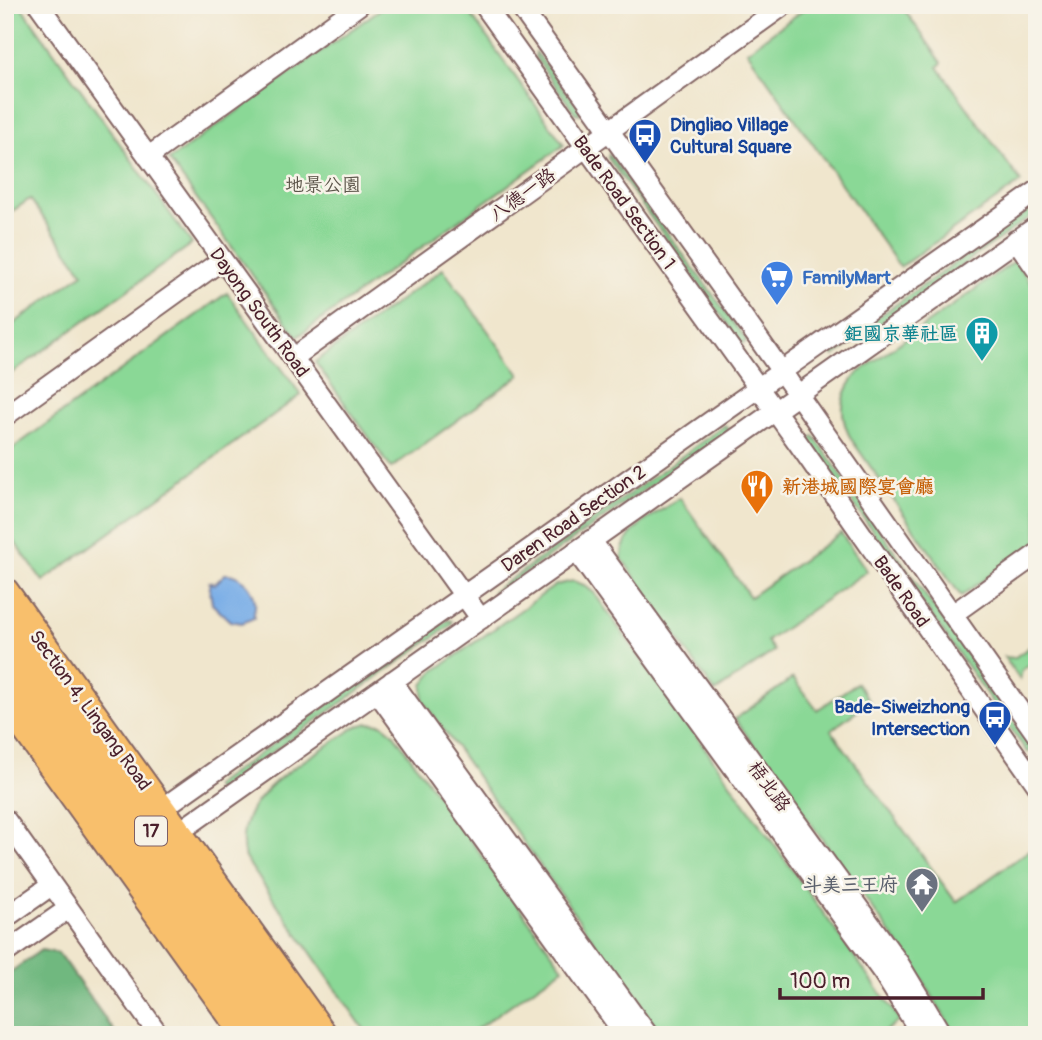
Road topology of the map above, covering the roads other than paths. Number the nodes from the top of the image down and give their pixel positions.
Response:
1 (39, 5) edge
2 (359, 5) edge
3 (484, 5) edge
4 (519, 5) edge
5 (784, 5) edge
6 (535, 28) junction
7 (512, 44) junction
8 (609, 131) junction
9 (586, 148) junction
10 (148, 157) junction
11 (1037, 191) edge
12 (1037, 226) edge
13 (1016, 240) junction
14 (222, 260) junction
15 (1037, 270) edge
16 (293, 358) junction
17 (790, 382) junction
18 (767, 399) junction
19 (5, 416) edge
20 (584, 545) junction
21 (1037, 554) edge
22 (5, 591) edge
23 (464, 595) junction
24 (953, 614) junction
25 (481, 619) junction
26 (5, 627) edge
27 (5, 664) edge
28 (384, 686) junction
29 (5, 701) edge
30 (1037, 735) edge
31 (1036, 781) edge
32 (5, 819) edge
33 (135, 827) junction
34 (152, 850) junction
35 (52, 885) junction
36 (68, 909) junction
37 (5, 918) edge
38 (5, 953) edge
39 (159, 1035) edge
40 (245, 1035) edge
41 (271, 1035) edge
42 (298, 1035) edge
43 (324, 1035) edge
44 (625, 1035) edge
45 (648, 1035) edge
46 (922, 1035) edge
47 (943, 1035) edge

1 - 10 street, Dayong South Road
2 - 10 street
3 - 7 street, Bade Road Section 1
4 - 6 street, Bade Road Section 1
5 - 8 street, 八德一路
6 - 7 street
6 - 8 street, Bade Road Section 1
7 - 9 street, Bade Road Section 1
8 - 9 street, 八德一路
8 - 17 street, Bade Road Section 1
9 - 16 street, 八德一路
9 - 18 street, Bade Road Section 1
10 - 14 street, Dayong South Road
11 - 17 street, Daren Road Section 2
12 - 13 street, Daren Road Section 2
13 - 15 street
13 - 17 street, Daren Road Section 2
14 - 16 street, Dayong South Road
14 - 19 street
16 - 23 street, Dayong South Road
17 - 18 street, Daren Road Section 2
17 - 18 street, Daren Road Section 2
17 - 24 street, Bade Road
18 - 20 street, Daren Road Section 2
18 - 23 street, Daren Road Section 2
18 - 31 street, Bade Road
20 - 25 street, Daren Road Section 2
20 - 46 street, 梧北路
20 - 47 street, 梧北路
21 - 24 street
22 - 33 main road, Section 4, Lingang Road / 17
23 - 25 street, Dayong South Road
23 - 33 street, Daren Road Section 2
24 - 30 street, Bade Road
25 - 28 street, Daren Road Section 2
26 - 33 main road, Section 4, Lingang Road / 17
27 - 33 main road, Section 4, Lingang Road / 17
28 - 34 street, Daren Road Section 2
28 - 44 street
28 - 45 street
29 - 33 main road, Section 4, Lingang Road / 17
32 - 35 street
33 - 34 main road, Section 4, Lingang Road / 17
33 - 34 main road, Section 4, Lingang Road / 17
34 - 40 main road, Section 4, Lingang Road / 17
34 - 41 main road, Section 4, Lingang Road / 17
34 - 42 main road, Section 4, Lingang Road / 17
34 - 43 main road, Section 4, Lingang Road / 17
35 - 36 street
35 - 37 street
36 - 38 street
36 - 39 street

